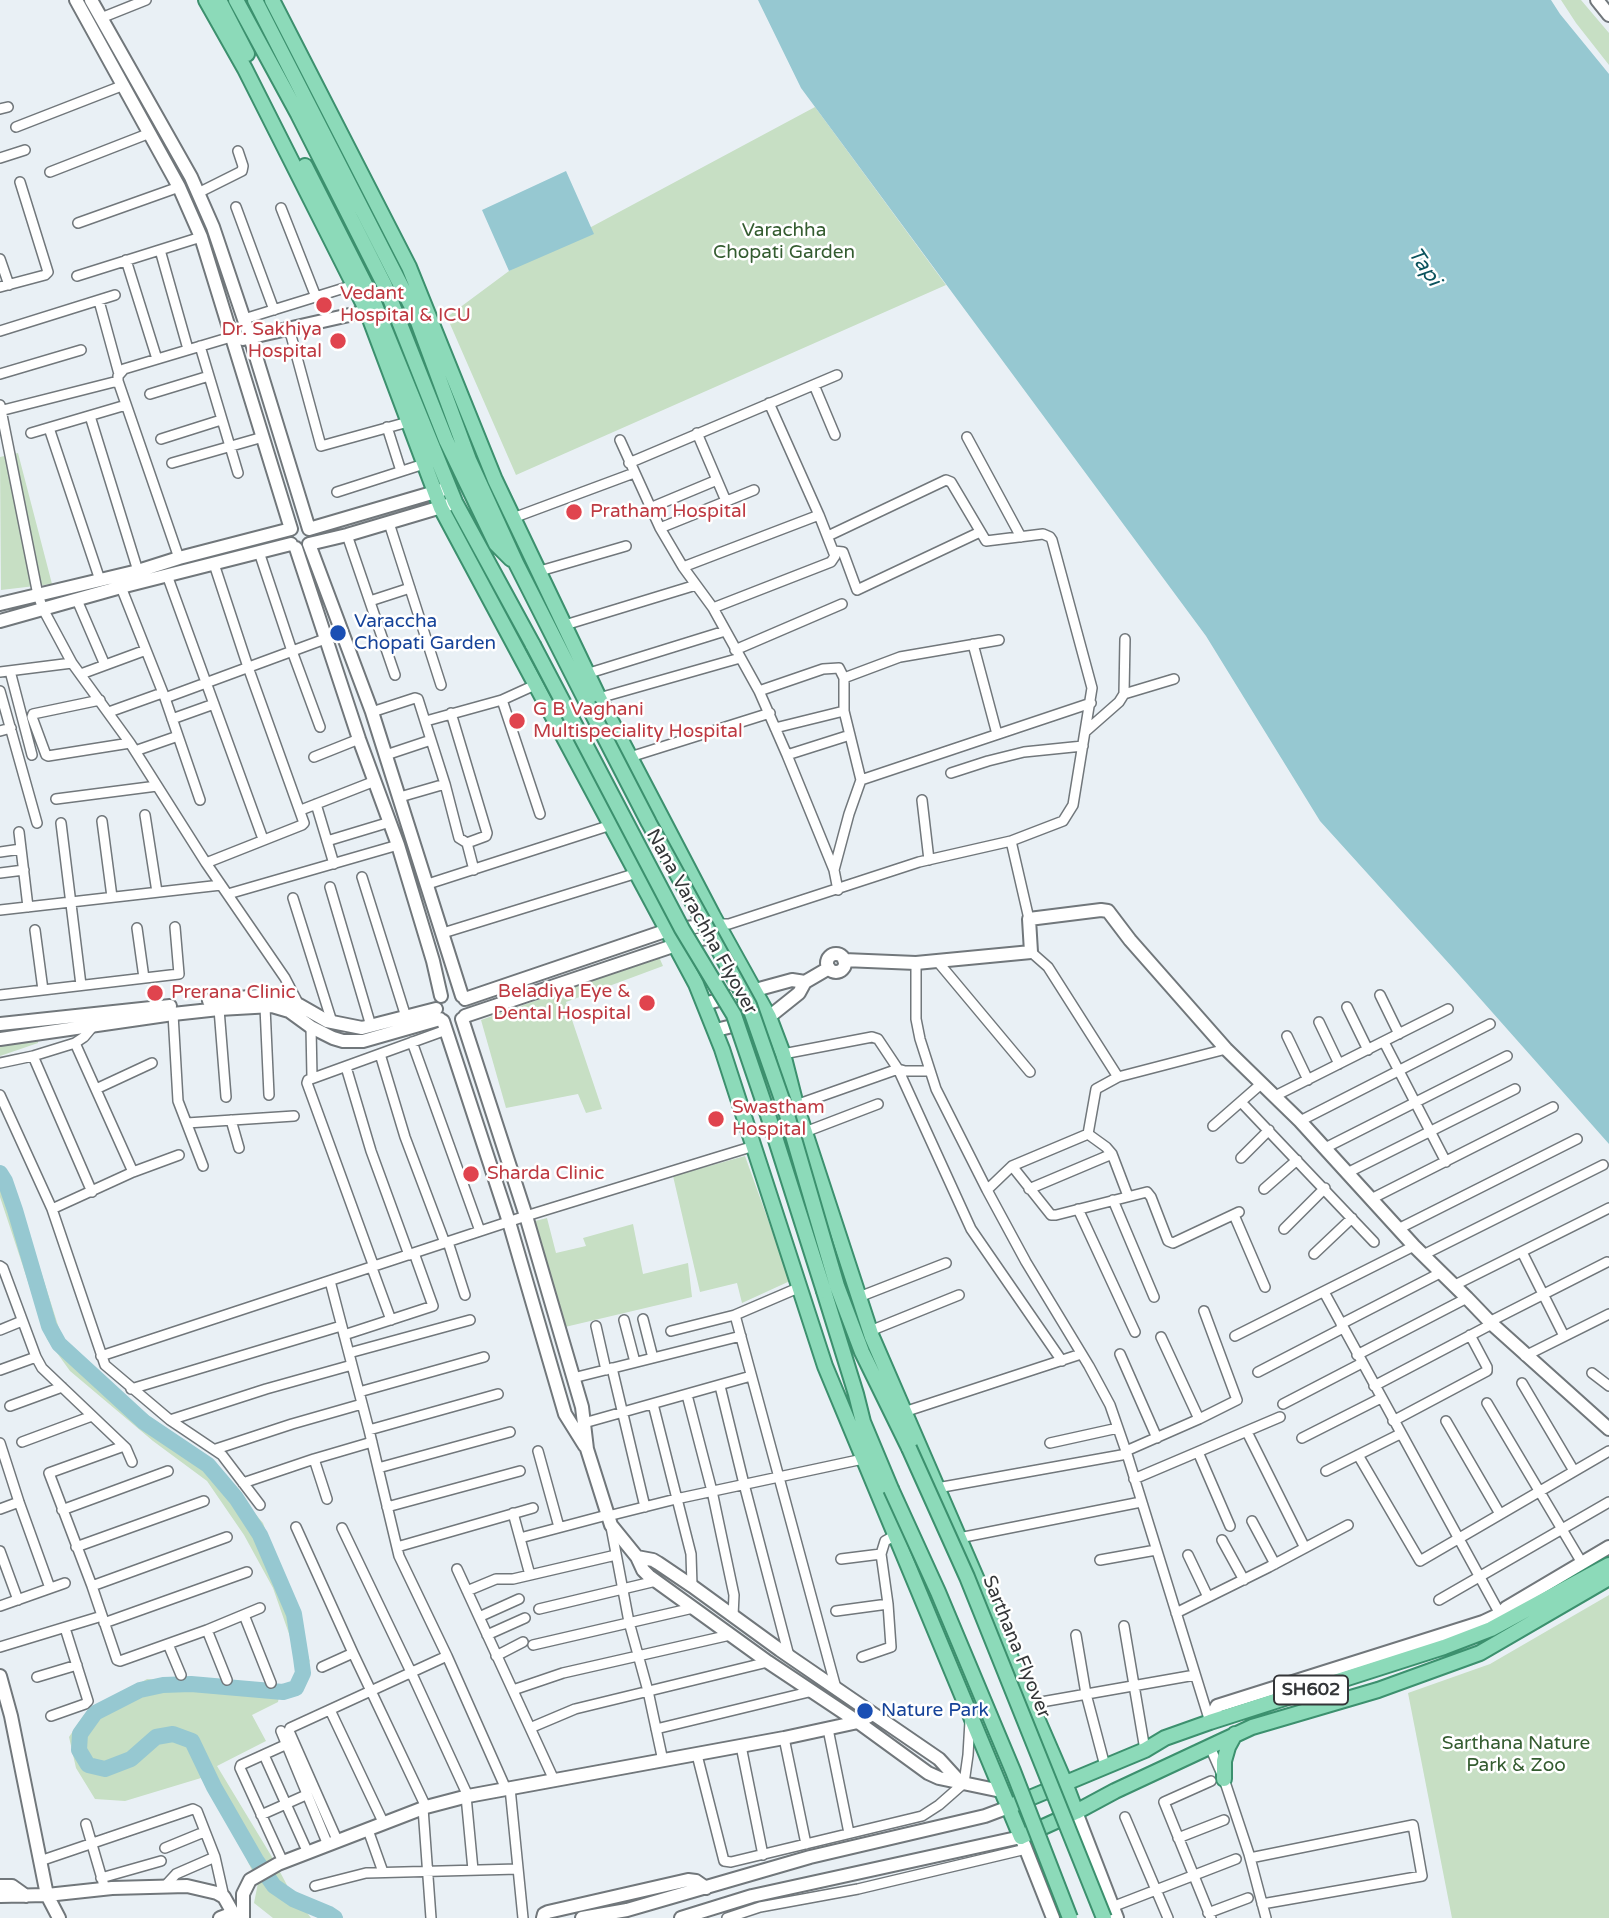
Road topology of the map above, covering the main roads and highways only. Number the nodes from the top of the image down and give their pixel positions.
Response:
1 (206, 0) edge
2 (219, 0) edge
3 (228, 0) edge
4 (236, 0) edge
5 (255, 0) edge
6 (272, 0) edge
7 (484, 558) junction
8 (516, 562) junction
9 (511, 605) junction
10 (497, 614) junction
11 (581, 676) junction
12 (593, 701) junction
13 (830, 1289) junction
14 (831, 1314) junction
15 (863, 1352) junction
16 (825, 1366) junction
17 (886, 1371) junction
18 (884, 1395) junction
19 (840, 1404) junction
20 (863, 1422) junction
21 (1609, 1565) edge
22 (1609, 1578) edge
23 (1235, 1734) junction
24 (1217, 1780) road end
25 (1065, 1783) junction
26 (1009, 1807) junction
27 (1076, 1812) junction
28 (1111, 1914) edge
29 (1070, 1918) edge

1 - 10 main road
2 - 7 main road, Nana Varachha Flyover
3 - 7 main road
4 - 8 main road
5 - 8 main road
6 - 11 main road
7 - 9 main road, Nana Varachha Flyover
8 - 11 main road
9 - 10 main road
9 - 13 main road, Nana Varachha Flyover, bridge
10 - 16 main road
11 - 12 main road, Nana Varachha Flyover
12 - 13 main road, Nana Varachha Flyover, bridge
12 - 17 main road
13 - 14 main road, Nana Varachha Flyover
13 - 15 main road, Nana Varachha Flyover
14 - 16 main road
14 - 20 main road, Nana Varachha Flyover
15 - 17 main road
15 - 18 main road, Nana Varachha Flyover
16 - 19 main road
17 - 18 main road
17 - 25 main road
18 - 28 main road, Sarthana Flyover, bridge
19 - 20 main road
19 - 26 main road
20 - 29 main road, bridge
21 - 25 main road, SH602
22 - 23 main road, SH602
23 - 24 main road
23 - 27 main road, SH602
25 - 26 main road, SH602
25 - 27 main road
26 - 27 main road, SH602

